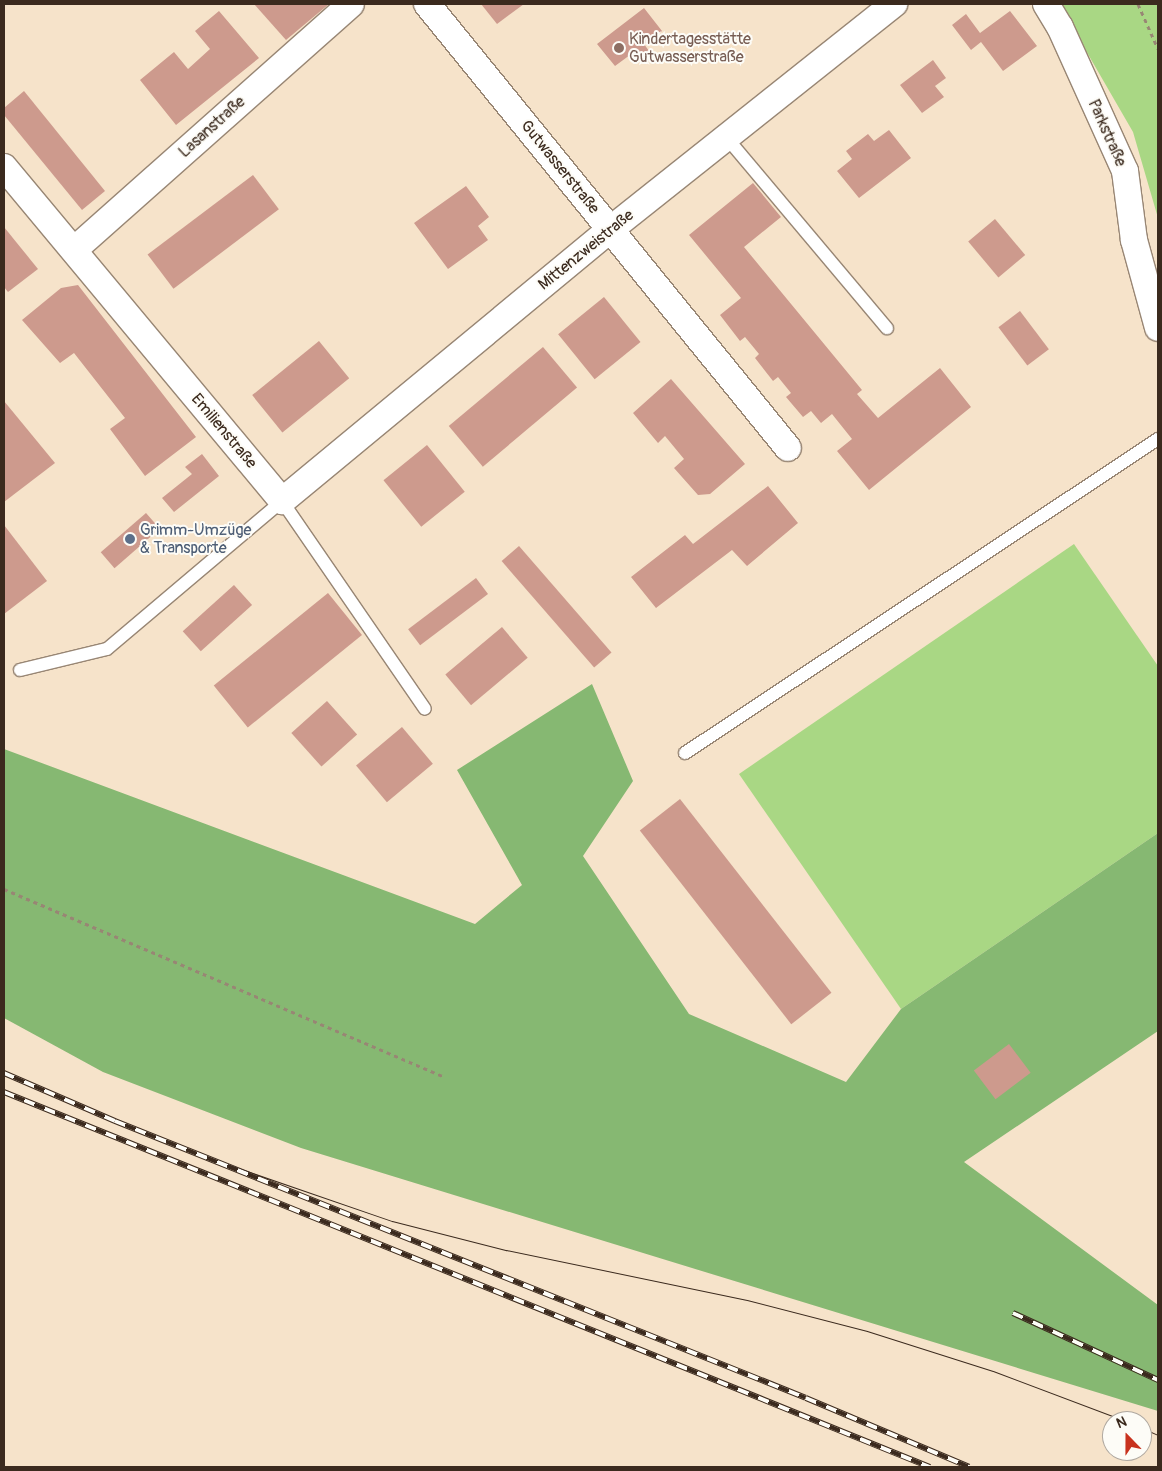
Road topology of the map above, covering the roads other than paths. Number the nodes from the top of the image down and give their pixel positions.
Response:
1 (351, 4) edge
2 (427, 4) edge
3 (894, 4) edge
4 (1046, 4) edge
5 (726, 137) junction
6 (4, 166) edge
7 (611, 228) junction
8 (74, 250) junction
9 (887, 328) dead end
10 (1158, 328) edge
11 (1158, 439) edge
12 (788, 448) dead end
13 (282, 501) junction
14 (20, 670) dead end
15 (425, 709) dead end
16 (686, 753) dead end

1 - 8 street, Lasanstraße
2 - 7 street, Gutwasserstraße
3 - 5 street, Mittenzweistraße
4 - 10 street, Parkstraße
5 - 7 street, Mittenzweistraße
5 - 9 lane
6 - 8 street, Emilienstraße
7 - 12 street, Gutwasserstraße
7 - 13 street, Mittenzweistraße
8 - 13 street, Emilienstraße
11 - 16 lane
13 - 14 lane
13 - 15 lane, Emilienstraße

